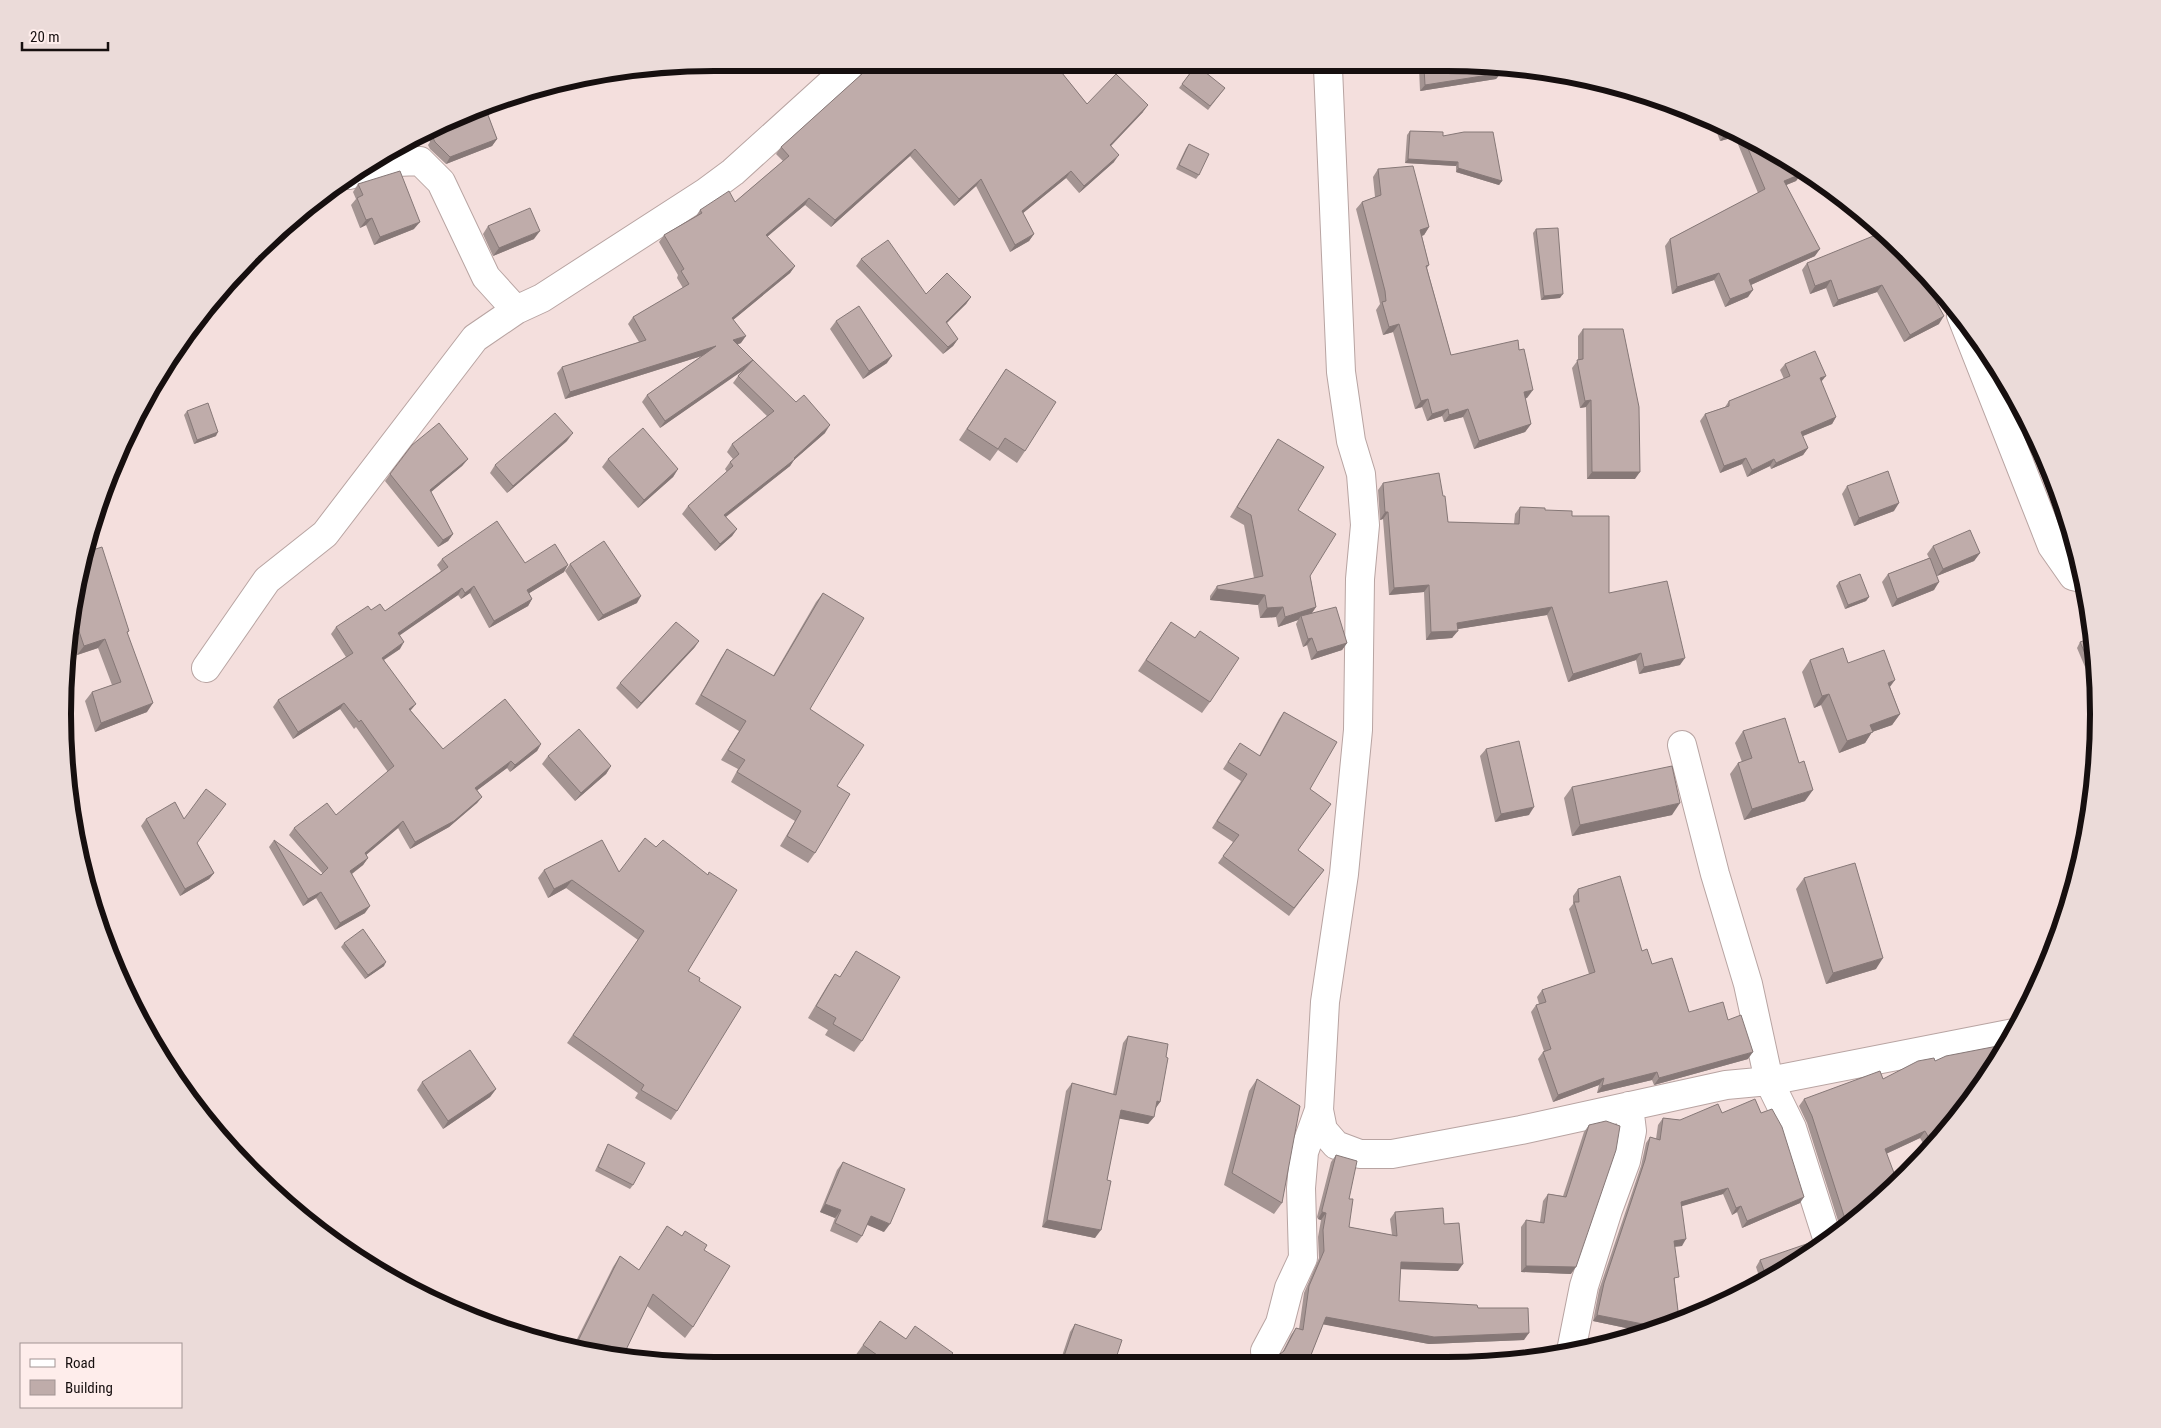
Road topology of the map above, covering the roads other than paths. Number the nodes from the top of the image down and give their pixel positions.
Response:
1 (845, 71) edge
2 (1328, 71) edge
3 (377, 167) edge
4 (516, 310) junction
5 (1973, 346) edge
6 (2074, 576) edge
7 (206, 668) dead end
8 (1682, 745) dead end
9 (2004, 1035) edge
10 (1769, 1081) junction
11 (1629, 1106) junction
12 (1319, 1110) junction
13 (1825, 1233) edge
14 (1572, 1344) edge
15 (1265, 1351) dead end

1 - 4 street
2 - 12 street
3 - 4 street
4 - 7 street
5 - 6 street
8 - 10 street
9 - 10 street
10 - 11 street
10 - 13 street
11 - 12 street
11 - 14 street
12 - 15 street

